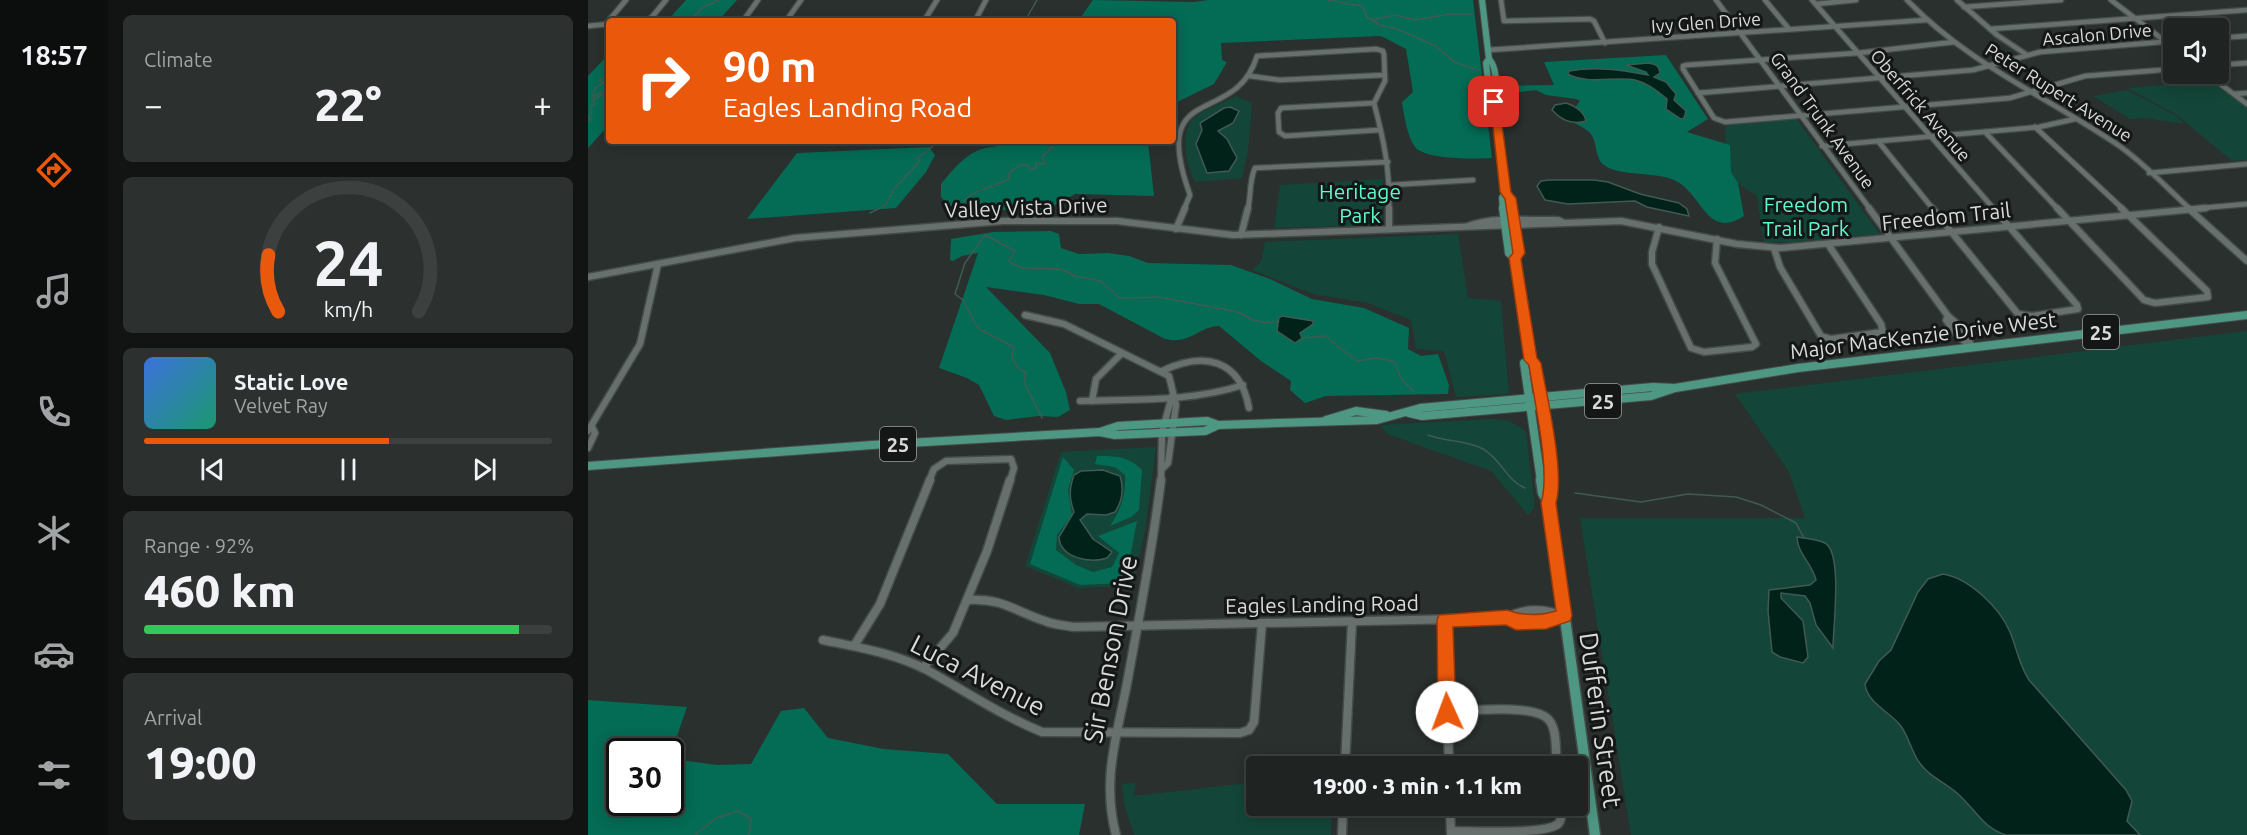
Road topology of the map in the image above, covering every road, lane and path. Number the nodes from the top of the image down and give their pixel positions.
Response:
1 (626, 0) edge
2 (666, 0) edge
3 (758, 0) edge
4 (801, 0) edge
5 (937, 0) edge
6 (986, 0) edge
7 (1482, 0) edge
8 (1500, 0) edge
9 (1716, 0) edge
10 (1765, 0) edge
11 (1856, 0) edge
12 (1907, 0) edge
13 (1957, 0) edge
14 (2061, 0) edge
15 (2111, 0) edge
16 (1814, 2) edge
17 (1965, 7) junction
18 (2247, 10) edge
19 (612, 18) edge
20 (650, 18) edge
21 (745, 18) edge
22 (788, 18) edge
23 (926, 18) edge
24 (977, 18) edge
25 (2135, 18) junction
26 (1926, 20) junction
27 (606, 24) edge
28 (588, 26) edge
29 (1835, 26) junction
30 (1789, 29) junction
31 (1990, 29) junction
32 (1740, 33) junction
33 (2247, 36) edge
34 (2229, 37) edge
35 (2163, 40) edge
36 (1954, 42) junction
37 (2163, 42) edge
38 (1605, 43) junction
39 (1488, 50) junction
40 (1858, 53) junction
41 (2027, 55) junction
42 (1760, 60) junction
43 (2247, 63) edge
44 (2229, 64) edge
45 (1989, 66) junction
46 (2163, 70) edge
47 (1384, 75) junction
48 (1250, 76) junction
49 (1879, 78) junction
50 (2221, 84) edge
51 (1779, 86) junction
52 (1698, 93) junction
53 (2032, 93) junction
54 (2247, 93) edge
55 (2234, 94) junction
56 (1374, 103) junction
57 (2247, 104) edge
58 (1904, 106) junction
59 (1801, 115) junction
60 (2075, 119) junction
61 (2035, 127) junction
62 (1379, 130) junction
63 (1985, 132) junction
64 (1930, 136) junction
65 (1878, 141) junction
66 (1822, 146) junction
67 (1388, 162) junction
68 (2247, 164) edge
69 (2150, 173) junction
70 (1473, 180) dead end
71 (1390, 185) junction
72 (1505, 192) junction
73 (2247, 204) edge
74 (2189, 209) junction
75 (2129, 215) junction
76 (2069, 221) junction
77 (1506, 224) junction
78 (1515, 225) junction
79 (2009, 226) junction
80 (1659, 227) junction
81 (1176, 229) junction
82 (1389, 229) junction
83 (1951, 232) junction
84 (1241, 235) junction
85 (1890, 238) junction
86 (1717, 239) junction
87 (1828, 244) junction
88 (1774, 248) junction
89 (1515, 258) junction
90 (2247, 261) edge
91 (658, 264) junction
92 (588, 277) edge
93 (1025, 315) dead end
94 (2247, 315) edge
95 (1972, 347) junction
96 (1122, 353) junction
97 (1531, 360) junction
98 (1162, 371) junction
99 (1243, 385) junction
100 (1172, 396) junction
101 (1092, 400) junction
102 (1080, 401) dead end
103 (1541, 402) junction
104 (1530, 403) junction
105 (1249, 408) dead end
106 (1168, 428) junction
107 (590, 429) edge
108 (588, 448) edge
109 (588, 466) edge
110 (1549, 503) junction
111 (968, 600) junction
112 (1564, 616) junction
113 (1445, 620) junction
114 (1352, 622) junction
115 (1262, 623) junction
116 (1136, 625) junction
117 (823, 640) dead end
118 (854, 646) junction
119 (923, 669) junction
120 (1447, 712) junction
121 (1116, 733) junction
122 (1345, 756) edge
123 (1449, 756) edge
124 (1556, 756) edge
125 (1343, 816) edge
126 (1450, 816) edge
127 (1561, 816) edge
128 (1451, 833) edge
129 (1116, 835) edge
130 (1342, 835) edge
131 (1594, 835) edge

1 - 19 street
2 - 20 street
3 - 21 street
4 - 22 street
5 - 23 street
6 - 24 street
7 - 39 main road, Dufferin Street
8 - 38 street
9 - 32 street, Grand Trunk Avenue
10 - 30 street
11 - 16 street
12 - 26 street, Peter Rupert Avenue
13 - 17 street
14 - 17 street
15 - 25 street
16 - 29 street, Oberfrick Avenue
17 - 31 street
18 - 25 street
25 - 31 street
25 - 35 street
26 - 29 street, Ivy Glen Drive
26 - 36 street, Peter Rupert Avenue
27 - 28 street
29 - 30 street, Ivy Glen Drive
29 - 40 street, Oberfrick Avenue
30 - 32 street, Ivy Glen Drive
31 - 41 street
32 - 38 street, Ivy Glen Drive
32 - 42 street, Grand Trunk Avenue
33 - 34 street
36 - 40 street
36 - 45 street, Peter Rupert Avenue
37 - 41 street, Ascalon Drive
38 - 39 street, Ivy Glen Drive
39 - 72 main road, Dufferin Street
40 - 42 street
40 - 49 street, Oberfrick Avenue
41 - 45 street, Ascalon Drive
42 - 51 street, Grand Trunk Avenue
42 - 52 street
43 - 44 street
45 - 49 street, Ascalon Drive
45 - 53 street, Peter Rupert Avenue
46 - 53 street
47 - 48 street
47 - 48 street
47 - 56 street
48 - 81 street
49 - 51 street, Ascalon Drive
49 - 58 street, Oberfrick Avenue
50 - 55 street
51 - 52 street, Ascalon Drive
51 - 59 street, Grand Trunk Avenue
52 - 59 street
53 - 58 street
53 - 60 street, Peter Rupert Avenue
54 - 55 street
55 - 57 street
56 - 62 street
56 - 62 street
58 - 59 street
58 - 64 street, Oberfrick Avenue
59 - 66 street, Grand Trunk Avenue
60 - 61 street
60 - 69 street, Peter Rupert Avenue
61 - 63 street
61 - 75 street
62 - 67 street
63 - 64 street
63 - 76 street
64 - 65 street
64 - 79 street, Oberfrick Avenue
65 - 66 street
65 - 83 street
66 - 85 street, Grand Trunk Avenue
67 - 71 street
67 - 84 street
68 - 69 street
69 - 74 street, Peter Rupert Avenue
70 - 71 street
71 - 82 street
72 - 77 main road, Dufferin Street
72 - 78 main road, Dufferin Street
73 - 74 street, Freedom Trail
74 - 75 street, Freedom Trail
74 - 90 street, Peter Rupert Avenue
75 - 76 street, Freedom Trail
75 - 76 street
76 - 79 street, Freedom Trail
77 - 78 street, Freedom Trail
77 - 82 street, Valley Vista Drive
77 - 89 main road, Dufferin Street
78 - 80 street, Freedom Trail
78 - 89 main road, Dufferin Street
79 - 83 street, Freedom Trail
79 - 83 street, Oberfrick Avenue
80 - 86 street, Freedom Trail
80 - 86 street
81 - 84 street, Valley Vista Drive
81 - 91 street, Valley Vista Drive
82 - 84 street, Valley Vista Drive
83 - 85 street, Freedom Trail
85 - 87 street, Freedom Trail
85 - 95 street, Grand Trunk Avenue
86 - 88 street, Freedom Trail
87 - 88 street, Freedom Trail
87 - 88 street
89 - 97 main road, Dufferin Street
91 - 92 street, Valley Vista Drive
91 - 107 street
93 - 96 street
94 - 95 main road, Major MacKenzie Drive West / 25
95 - 103 main road, Major MacKenzie Drive West / 25
96 - 98 street
96 - 101 street
97 - 103 main road, Dufferin Street
97 - 104 main road, Dufferin Street
98 - 99 street
98 - 100 street, Sir Benson Drive
99 - 100 street
99 - 105 street
100 - 101 street
100 - 106 street, Sir Benson Drive
101 - 102 street
103 - 104 main road, Major MacKenzie Drive West / 25
103 - 110 main road, Dufferin Street
104 - 106 main road, Major MacKenzie Drive West / 25
104 - 110 main road, Dufferin Street
106 - 109 main road, Major MacKenzie Drive West / 25
106 - 116 street, Sir Benson Drive
107 - 108 street
110 - 112 main road, Dufferin Street
111 - 116 street, Eagles Landing Road
111 - 118 street
111 - 119 street
112 - 113 street, Eagles Landing Road
112 - 131 main road, Dufferin Street
113 - 114 street, Eagles Landing Road
113 - 120 street
114 - 115 street, Eagles Landing Road
114 - 122 street
115 - 116 street, Eagles Landing Road
115 - 121 street, Luca Avenue
116 - 121 street, Sir Benson Drive
117 - 118 street, Luca Avenue
118 - 119 street, Luca Avenue
119 - 121 street, Luca Avenue
120 - 123 street
120 - 124 street
121 - 129 street, Sir Benson Drive
125 - 130 street
126 - 128 street
127 - 128 street

